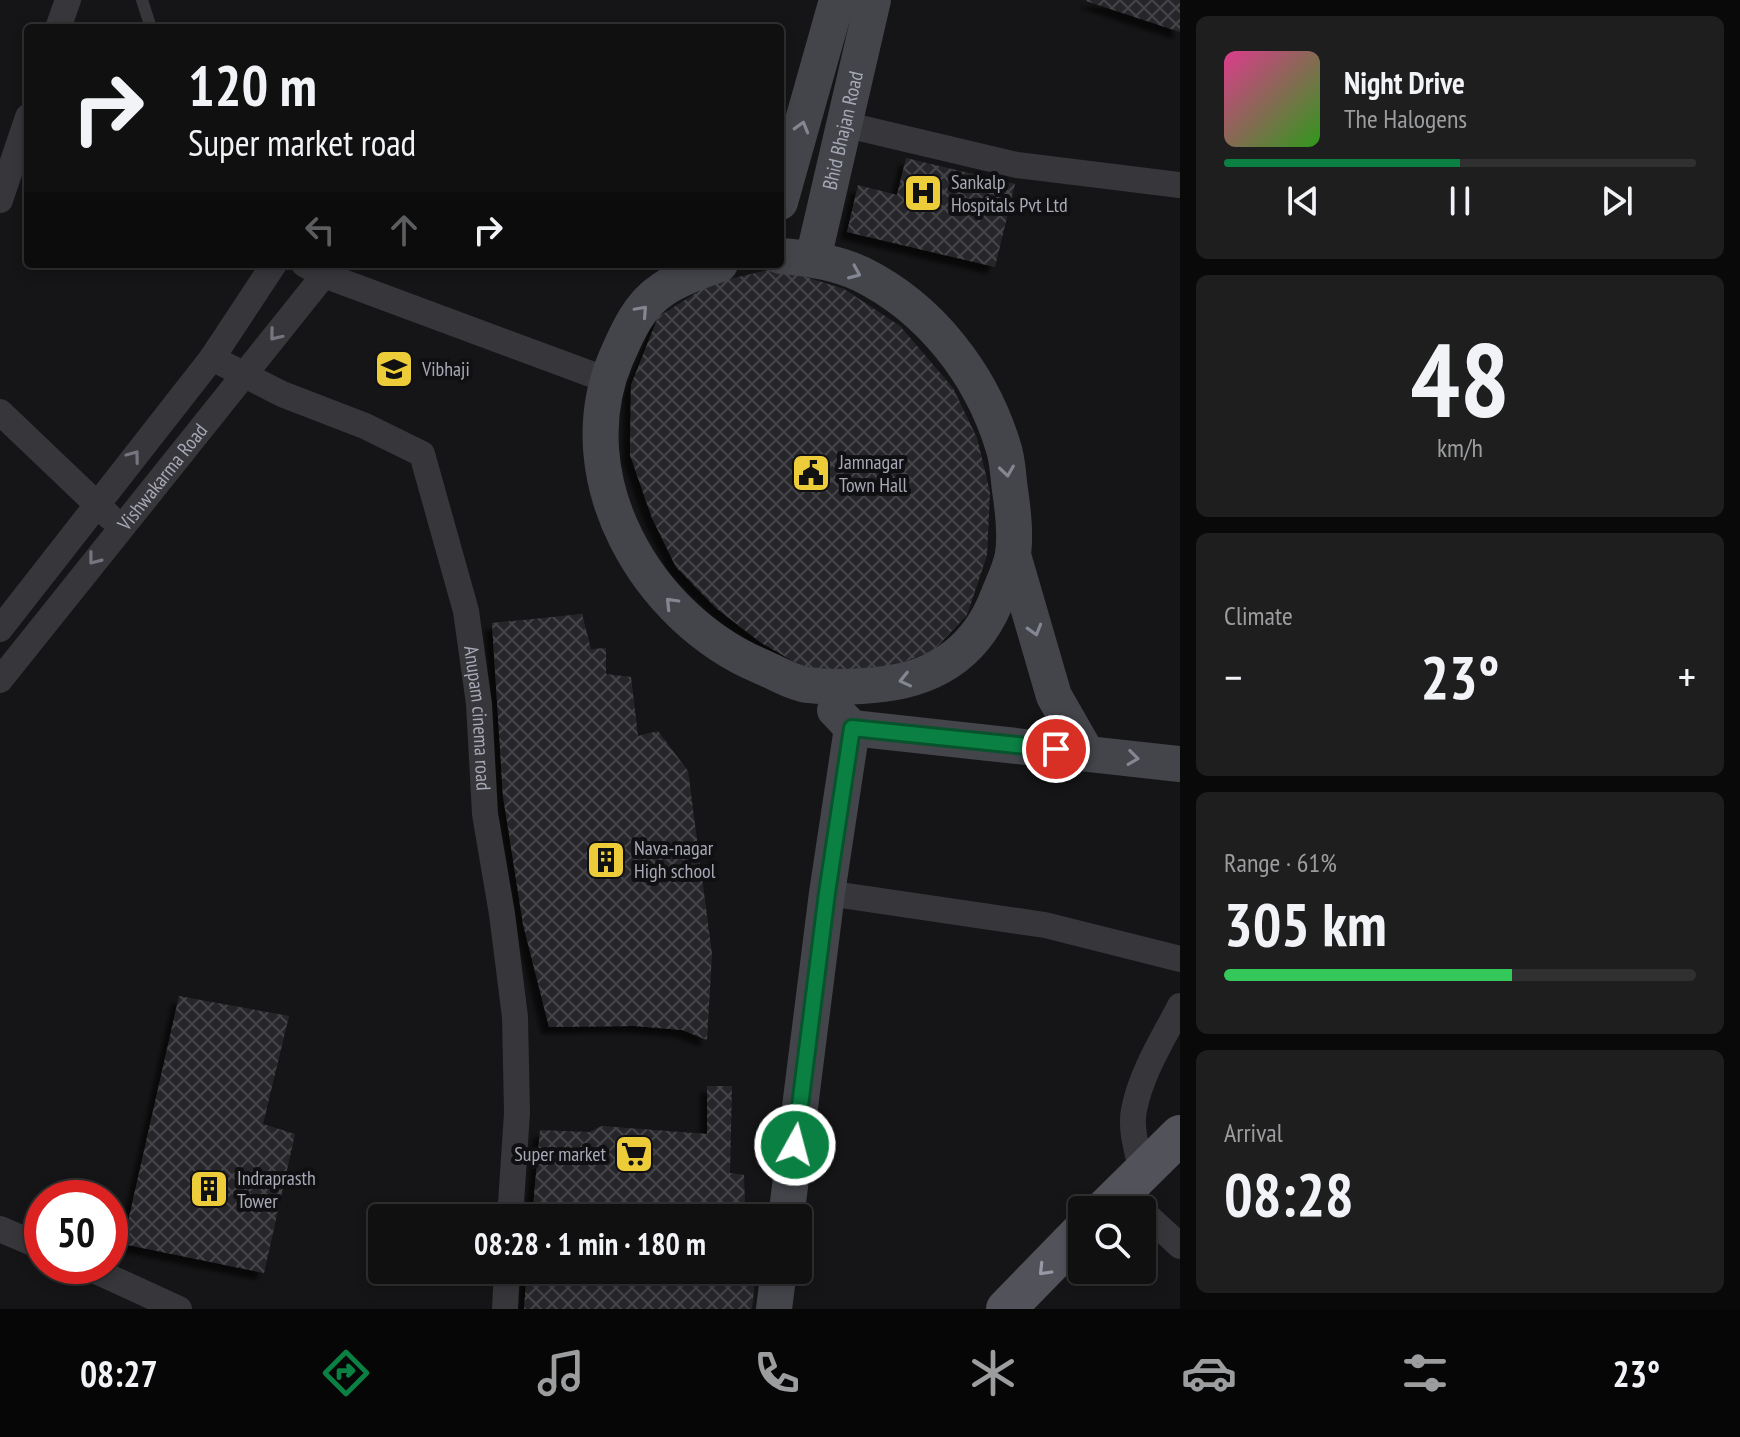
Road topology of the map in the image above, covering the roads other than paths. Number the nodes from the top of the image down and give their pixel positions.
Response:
1 (68, 0) edge
2 (142, 0) edge
3 (837, 0) edge
4 (873, 0) edge
5 (59, 24) edge
6 (150, 24) edge
7 (843, 124) junction
8 (24, 129) edge
9 (1180, 185) edge
10 (784, 188) edge
11 (0, 200) edge
12 (797, 258) edge
13 (271, 268) edge
14 (711, 268) edge
15 (314, 269) edge
16 (212, 358) junction
17 (243, 374) junction
18 (607, 380) junction
19 (0, 412) edge
20 (97, 505) junction
21 (120, 526) junction
22 (1013, 555) junction
23 (0, 629) edge
24 (0, 680) edge
25 (805, 685) junction
26 (852, 728) junction
27 (1086, 752) junction
28 (1180, 764) edge
29 (827, 893) junction
30 (1180, 959) edge
31 (1180, 1006) edge
32 (1180, 1135) edge
33 (1130, 1196) edge
34 (1132, 1196) edge
35 (511, 1204) edge
36 (788, 1204) edge
37 (1156, 1223) edge
38 (0, 1229) edge
39 (24, 1239) edge
40 (1068, 1245) edge
41 (1180, 1246) edge
42 (124, 1284) edge
43 (506, 1284) edge
44 (777, 1284) edge
45 (179, 1309) edge
46 (505, 1309) edge
47 (774, 1309) edge
48 (1006, 1309) edge

1 - 5 street
2 - 6 lane
10 -> 3 main road, Bhid Bhajan Road
4 - 7 main road, Bhid Bhajan Road
7 - 9 street
7 - 12 main road, Bhid Bhajan Road
8 - 11 street
12 -> 22 main road
13 - 16 street, Vishwakarma Road
18 -> 14 main road
15 -> 17 street, Vishwakarma Road
15 - 18 street, Vishwakarma Road
16 - 17 street, Anupam cinema road
20 -> 16 street, Vishwakarma Road
17 - 21 street, Vishwakarma Road
17 - 35 street, Anupam cinema road
25 -> 18 main road
19 - 20 street
20 - 21 street
20 - 23 street, Vishwakarma Road
21 -> 24 street, Vishwakarma Road
22 -> 25 main road
22 -> 27 main road
25 - 26 main road
26 - 27 main road
26 - 29 main road
27 -> 28 main road
29 - 30 street
29 - 36 main road
31 - 33 street
32 - 34 main road
37 - 41 street
38 - 39 street
40 -> 48 main road
42 - 45 street
43 - 46 street
44 - 47 main road

